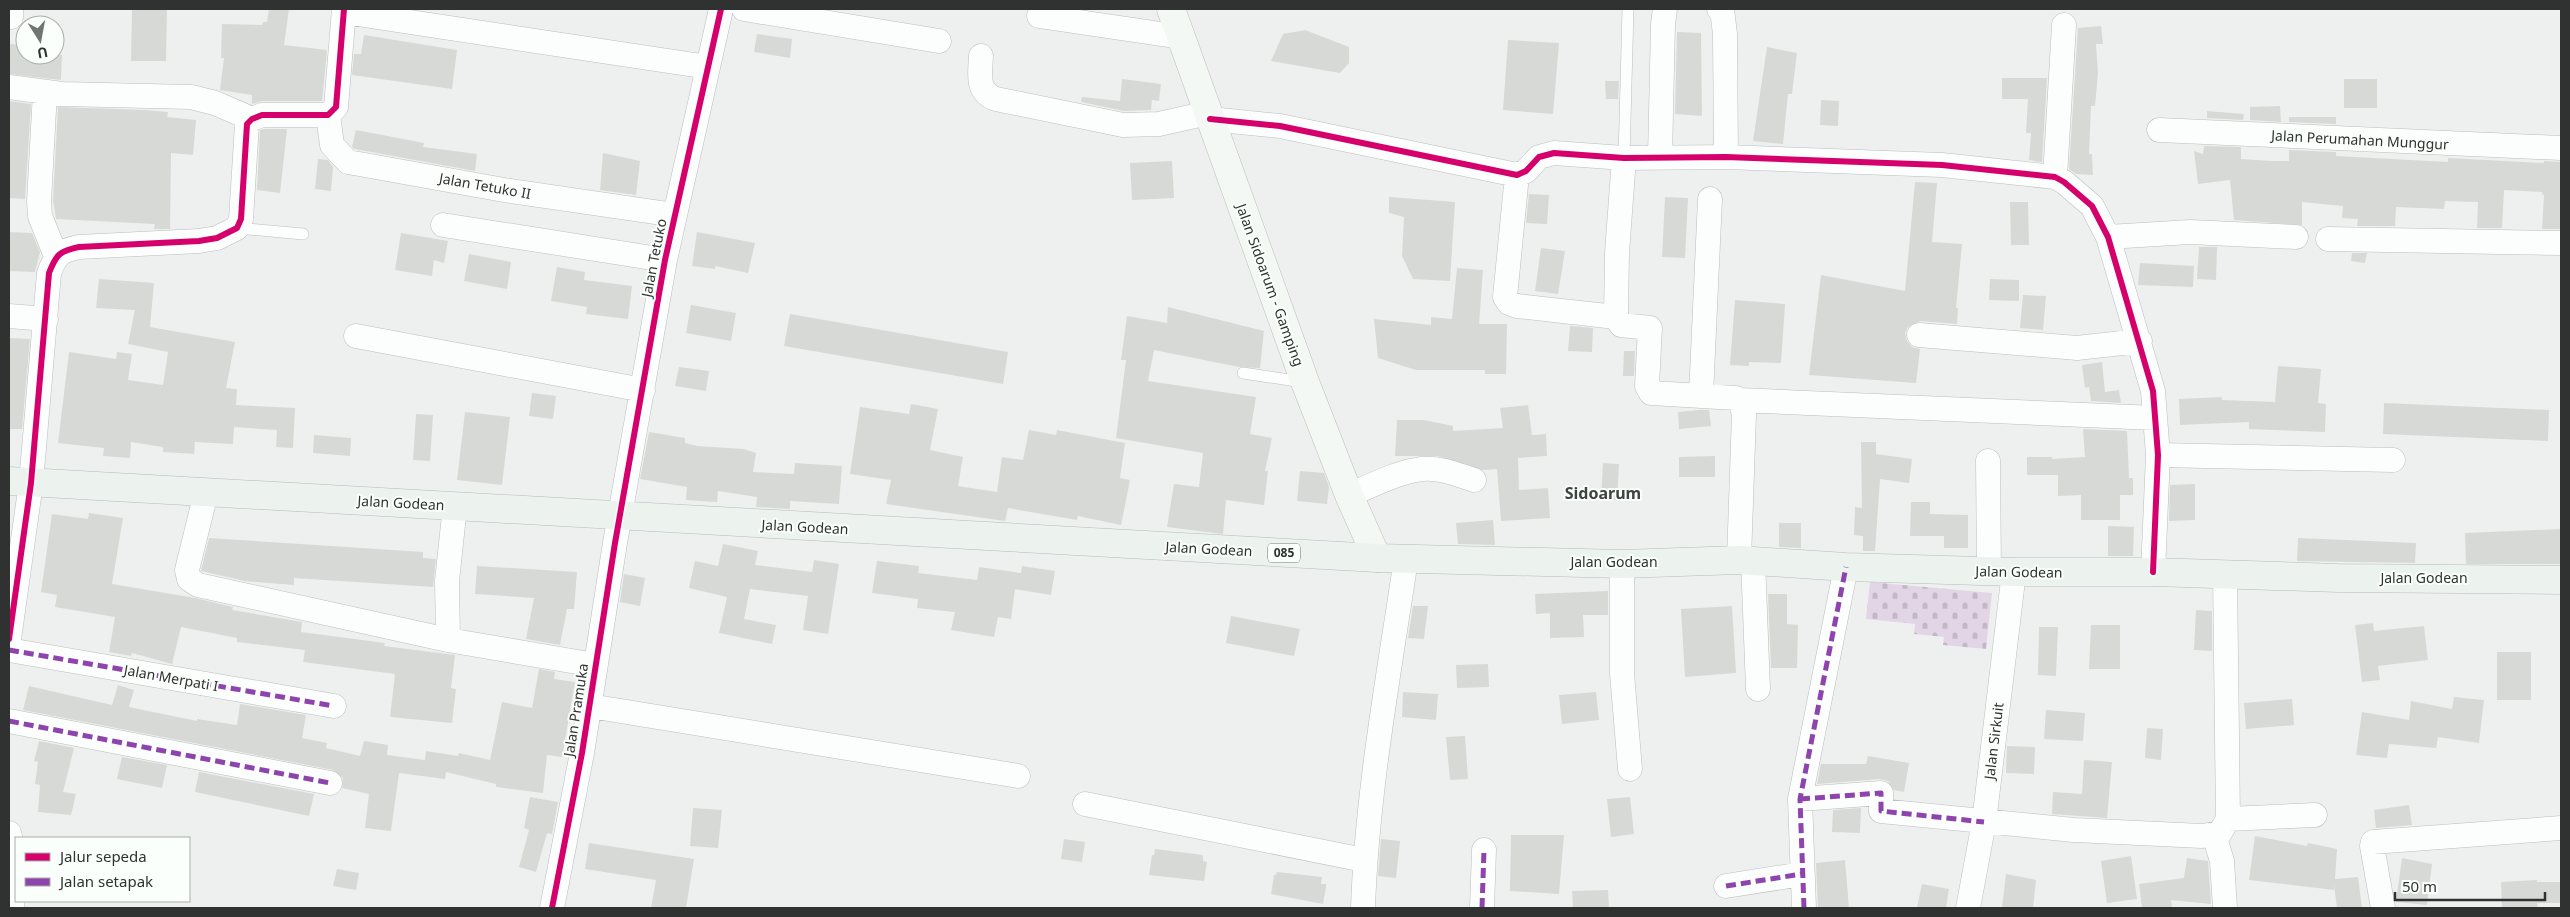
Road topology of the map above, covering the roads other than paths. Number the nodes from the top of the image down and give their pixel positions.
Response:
1 (721, 9) edge
2 (744, 9) edge
3 (1171, 9) edge
4 (1628, 9) edge
5 (1665, 9) edge
6 (1719, 9) edge
7 (344, 10) edge
8 (1039, 16) dead end
9 (2064, 25) dead end
10 (1181, 37) junction
11 (938, 41) dead end
12 (982, 56) dead end
13 (708, 67) junction
14 (9, 87) edge
15 (45, 92) junction
16 (328, 115) junction
17 (1209, 116) junction
18 (252, 119) junction
19 (2159, 130) dead end
20 (2561, 148) edge
21 (1660, 157) junction
22 (1726, 157) junction
23 (1624, 158) junction
24 (1517, 175) junction
25 (2055, 177) junction
26 (1710, 199) dead end
27 (675, 215) junction
28 (443, 225) dead end
29 (237, 228) junction
30 (303, 234) dead end
31 (2108, 237) junction
32 (2296, 237) dead end
33 (2328, 239) dead end
34 (2561, 243) edge
35 (56, 256) junction
36 (665, 260) junction
37 (9, 316) edge
38 (1616, 317) junction
39 (46, 319) junction
40 (356, 336) dead end
41 (1919, 336) dead end
42 (2140, 341) junction
43 (1243, 373) dead end
44 (1305, 382) junction
45 (643, 390) junction
46 (1701, 396) junction
47 (1740, 400) junction
48 (2155, 418) junction
49 (2158, 455) junction
50 (2393, 460) dead end
51 (1988, 461) dead end
52 (1474, 480) dead end
53 (20, 482) edge
54 (206, 494) junction
55 (1349, 495) junction
56 (455, 506) junction
57 (622, 515) junction
58 (1377, 558) junction
59 (1406, 558) junction
60 (1746, 560) junction
61 (1622, 564) junction
62 (1846, 567) junction
63 (2001, 572) junction
64 (2153, 572) junction
65 (2225, 574) junction
66 (2561, 580) edge
67 (9, 639) edge
68 (448, 640) junction
69 (9, 650) edge
70 (595, 665) junction
71 (1758, 689) dead end
72 (334, 706) dead end
73 (590, 706) junction
74 (9, 720) edge
75 (1630, 769) dead end
76 (1018, 776) dead end
77 (330, 783) dead end
78 (1800, 799) junction
79 (1085, 804) dead end
80 (2316, 815) dead end
81 (1984, 822) junction
82 (2221, 827) junction
83 (2561, 828) edge
84 (9, 833) edge
85 (1484, 850) dead end
86 (15, 854) edge
87 (1364, 860) junction
88 (15, 870) edge
89 (1802, 874) junction
90 (1726, 886) dead end
91 (12, 908) edge
92 (552, 908) edge
93 (1363, 908) edge
94 (1482, 908) edge
95 (1804, 908) edge
96 (1968, 908) edge
97 (2225, 908) edge
98 (2383, 908) edge

1 - 13 street, Jalan Tetuko
2 - 11 street
3 - 10 main road, Jalan Sidoarum - Gamping
4 - 23 lane
5 - 21 street
6 - 22 street
7 - 13 street
7 - 16 street
8 - 10 street
9 - 25 street
10 - 17 main road, Jalan Sidoarum - Gamping
12 - 17 street
13 - 27 street, Jalan Tetuko
14 - 15 street
15 - 18 street
15 - 35 street
16 - 18 street
16 - 27 street, Jalan Tetuko II
17 - 24 street
17 - 44 main road, Jalan Sidoarum - Gamping
18 - 29 street
19 - 20 street, Jalan Perumahan Munggur
21 - 22 street
21 - 23 street
22 - 25 street
23 - 24 street
23 - 38 street
24 - 38 street
25 - 31 street
26 - 46 street
27 - 36 street, Jalan Tetuko
28 - 36 street
29 - 30 lane
29 - 35 street
31 - 32 street
31 - 42 street
33 - 34 street
35 - 39 street
36 - 45 street, Jalan Tetuko
37 - 39 street
38 - 46 street
39 - 53 street
40 - 45 street
41 - 42 street
42 - 48 street
43 - 44 lane
44 - 55 main road, Jalan Sidoarum - Gamping
45 - 57 street, Jalan Tetuko
46 - 47 street
47 - 48 street
47 - 60 street
48 - 49 street
49 - 50 street
49 - 64 street
51 - 63 street, Jalan Sirkuit
52 - 55 street
53 - 54 main road, Jalan Godean / 085
53 - 67 street
54 - 56 main road, Jalan Godean / 085
54 - 68 street
55 - 58 main road, Jalan Sidoarum - Gamping
56 - 57 main road, Jalan Godean / 085
56 - 68 street
57 - 58 main road, Jalan Godean / 085
57 - 70 street, Jalan Pramuka
58 - 59 main road, Jalan Godean / 085
59 - 61 main road, Jalan Godean / 085
59 - 87 street
60 - 61 main road, Jalan Godean / 085
60 - 62 main road, Jalan Godean / 085
60 - 71 street
61 - 75 street
62 - 63 main road, Jalan Godean / 085
62 - 78 street
63 - 64 main road, Jalan Godean / 085
63 - 81 street, Jalan Sirkuit
64 - 65 main road, Jalan Godean / 085
65 - 66 main road, Jalan Godean / 085
65 - 82 street
68 - 70 street
69 - 72 street, Jalan Merpati I
70 - 73 street, Jalan Pramuka
73 - 76 street
73 - 92 street, Jalan Pramuka
74 - 77 street
78 - 81 street
78 - 89 street
79 - 87 street
80 - 82 street
81 - 82 street
81 - 96 street, Jalan Sirkuit
82 - 97 street
83 - 98 street
84 - 86 street
85 - 94 street
87 - 93 street
88 - 91 street
89 - 90 street
89 - 95 street

